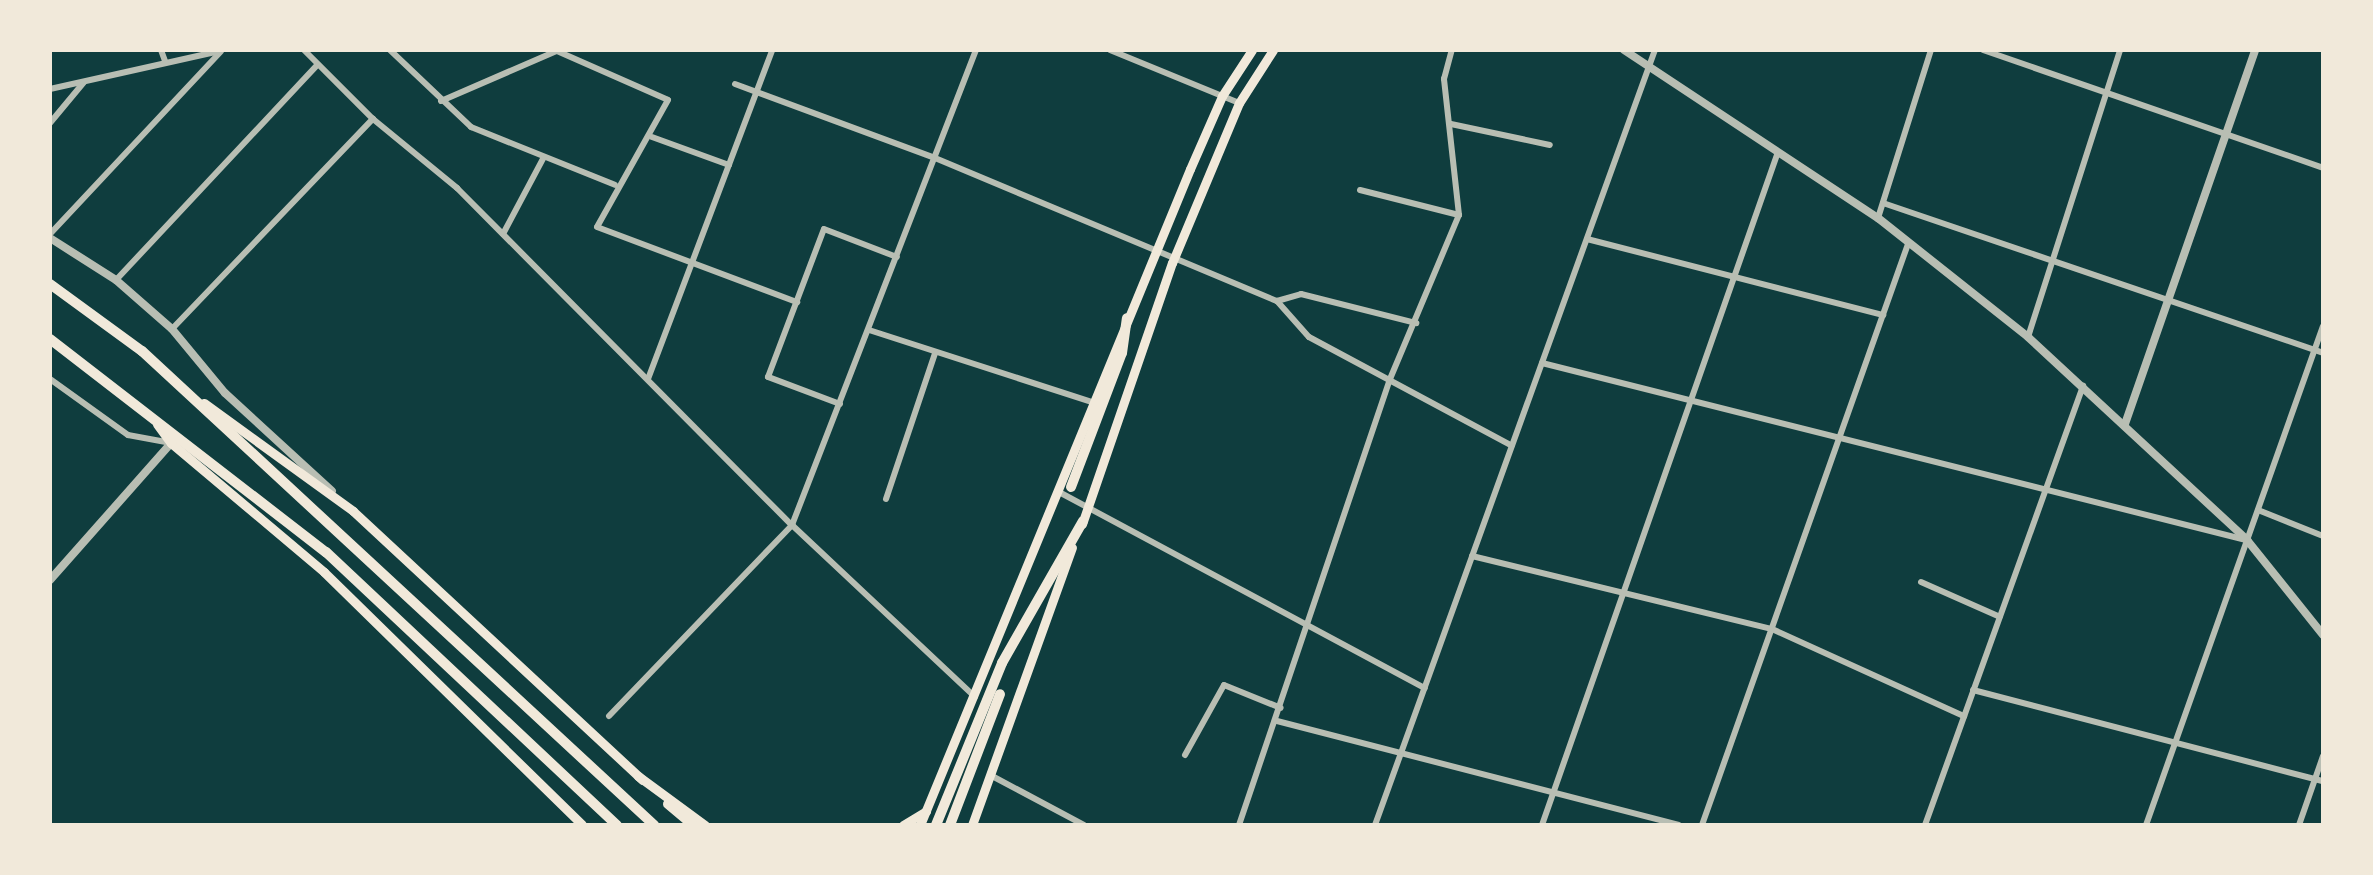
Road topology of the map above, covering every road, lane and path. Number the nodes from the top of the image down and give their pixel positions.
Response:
1 (162, 50) edge
2 (223, 50) edge
3 (304, 50) edge
4 (390, 50) edge
5 (558, 50) edge
6 (772, 50) edge
7 (976, 50) edge
8 (1110, 50) edge
9 (1252, 50) edge
10 (1273, 50) edge
11 (1452, 50) edge
12 (1624, 50) edge
13 (1656, 50) edge
14 (1931, 50) edge
15 (1984, 50) edge
16 (2120, 50) edge
17 (2255, 50) edge
18 (165, 61) junction
19 (317, 65) junction
20 (1650, 66) junction
21 (84, 82) junction
22 (735, 84) dead end
23 (50, 89) edge
24 (757, 91) junction
25 (2106, 93) junction
26 (1222, 96) junction
27 (441, 101) junction
28 (1240, 104) junction
29 (373, 119) junction
30 (50, 124) edge
31 (1451, 124) junction
32 (2226, 134) junction
33 (652, 136) junction
34 (1550, 145) dead end
35 (1778, 151) junction
36 (544, 157) junction
37 (935, 158) junction
38 (728, 166) junction
39 (2323, 168) edge
40 (616, 185) junction
41 (1360, 190) dead end
42 (1883, 203) junction
43 (1459, 215) junction
44 (1878, 218) junction
45 (503, 234) junction
46 (50, 236) edge
47 (1587, 238) junction
48 (1908, 244) junction
49 (1156, 248) junction
50 (897, 257) junction
51 (2052, 260) junction
52 (692, 262) junction
53 (1172, 263) junction
54 (1734, 276) junction
55 (116, 280) junction
56 (50, 284) edge
57 (2168, 300) junction
58 (796, 302) junction
59 (1277, 302) junction
60 (1883, 315) junction
61 (1127, 318) junction
62 (1416, 323) junction
63 (2323, 326) edge
64 (172, 329) junction
65 (869, 330) junction
66 (2028, 338) junction
67 (51, 340) edge
68 (2319, 351) edge
69 (935, 353) junction
70 (1542, 363) junction
71 (50, 379) edge
72 (648, 379) junction
73 (1390, 379) junction
74 (2082, 386) junction
75 (185, 389) junction
76 (1690, 400) junction
77 (1095, 403) junction
78 (840, 404) junction
79 (146, 410) junction
80 (2125, 424) junction
81 (1839, 437) junction
82 (171, 444) junction
83 (1512, 446) junction
84 (1065, 490) junction
85 (2046, 490) junction
86 (886, 499) dead end
87 (1091, 503) junction
88 (2258, 510) junction
89 (354, 511) junction
90 (1083, 520) junction
91 (792, 525) junction
92 (2323, 536) edge
93 (2247, 540) junction
94 (1472, 556) junction
95 (50, 580) edge
96 (1920, 582) dead end
97 (1623, 592) junction
98 (2000, 617) junction
99 (1310, 626) junction
100 (1772, 629) junction
101 (2323, 635) edge
102 (1425, 688) junction
103 (1973, 690) junction
104 (1000, 694) dead end
105 (976, 698) junction
106 (1281, 708) junction
107 (609, 716) dead end
108 (1964, 716) junction
109 (1277, 721) junction
110 (2175, 742) junction
111 (1401, 753) junction
112 (1185, 754) dead end
113 (2323, 756) edge
114 (638, 776) junction
115 (992, 776) junction
116 (2319, 780) edge
117 (1553, 792) junction
118 (668, 804) joint
119 (928, 809) junction
120 (582, 825) edge
121 (616, 825) edge
122 (654, 825) edge
123 (692, 825) edge
124 (706, 825) edge
125 (903, 825) edge
126 (920, 825) edge
127 (936, 825) edge
128 (950, 825) edge
129 (972, 825) edge
130 (1084, 825) edge
131 (1238, 825) edge
132 (1375, 825) edge
133 (1542, 825) edge
134 (1679, 825) edge
135 (1702, 825) edge
136 (1925, 825) edge
137 (2146, 825) edge
138 (2299, 825) edge

1 - 18 street
2 - 18 street
2 - 46 street
3 - 19 street
4 - 27 street
5 - 27 street
5 - 33 street
6 - 24 street
7 - 37 street
8 - 26 street
9 - 26 main road
10 - 28 main road
11 - 31 street
12 - 20 street
13 - 20 street
14 - 42 street
15 - 25 street
16 - 25 street
17 - 32 street
18 - 21 street
19 - 29 street
19 - 55 street
20 - 35 street
20 - 47 street
21 - 23 street
21 - 30 street
22 - 24 street
24 - 37 street
24 - 38 street
25 - 32 street
25 - 51 street
26 - 28 street
26 - 49 main road
27 - 36 street
28 - 53 main road
29 - 45 street
29 - 64 street
31 - 34 street
31 - 43 street
32 - 39 street
32 - 57 street
33 - 38 street
33 - 40 street
35 - 44 street
35 - 54 street
36 - 40 street
36 - 45 street
37 - 49 street
37 - 50 street
38 - 52 street
40 - 52 street
41 - 43 street
42 - 44 street
42 - 51 street
43 - 62 street
44 - 48 street
45 - 72 street
46 - 55 street
47 - 54 street
47 - 70 street
48 - 60 street
48 - 66 street
49 - 53 street
49 - 61 main road
50 - 58 street
50 - 65 street
51 - 57 street
51 - 66 street
52 - 58 street
52 - 72 street
53 - 59 street
53 - 87 main road
54 - 60 street
54 - 76 street
55 - 64 street
56 - 75 highway
57 - 68 street
57 - 80 street
58 - 78 street
59 - 62 street
59 - 73 street
60 - 81 street
61 - 77 main road
61 - 84 highway
62 - 73 street
63 - 68 street
64 - 89 street
65 - 69 street
65 - 78 street
66 - 74 street
67 - 79 highway
68 - 88 street
69 - 77 street
69 - 86 street
70 - 76 street
70 - 83 street
71 - 82 street
72 - 91 street
73 - 83 street
73 - 99 street
74 - 80 street
74 - 85 street
75 - 89 main road
75 - 122 highway
76 - 81 street
76 - 97 street
77 - 84 main road
78 - 91 street
79 - 82 main road
79 - 121 highway
80 - 93 street
81 - 85 street
81 - 100 street
82 - 95 street
82 - 120 main road
83 - 94 street
84 - 87 street
84 - 105 main road
85 - 93 street
85 - 98 street
87 - 90 main road
87 - 99 street
88 - 92 street
88 - 93 street
89 - 114 main road
90 - 115 main road
90 - 127 highway
91 - 105 street
91 - 107 street
93 - 101 street
93 - 110 street
94 - 97 street
94 - 102 street
96 - 98 street
97 - 100 street
97 - 117 street
98 - 103 street
99 - 102 street
99 - 106 street
100 - 108 street
100 - 135 street
102 - 111 street
103 - 108 street
103 - 110 street
104 - 128 highway
105 - 119 main road
106 - 109 street
106 - 112 street
108 - 136 street
109 - 111 street
109 - 131 street
110 - 116 street
110 - 137 street
111 - 117 street
111 - 132 street
113 - 116 street
114 - 118 main road
114 - 124 main road
115 - 129 main road
115 - 130 street
116 - 138 street
117 - 133 street
117 - 134 street
118 - 123 highway
119 - 125 main road
119 - 126 main road

